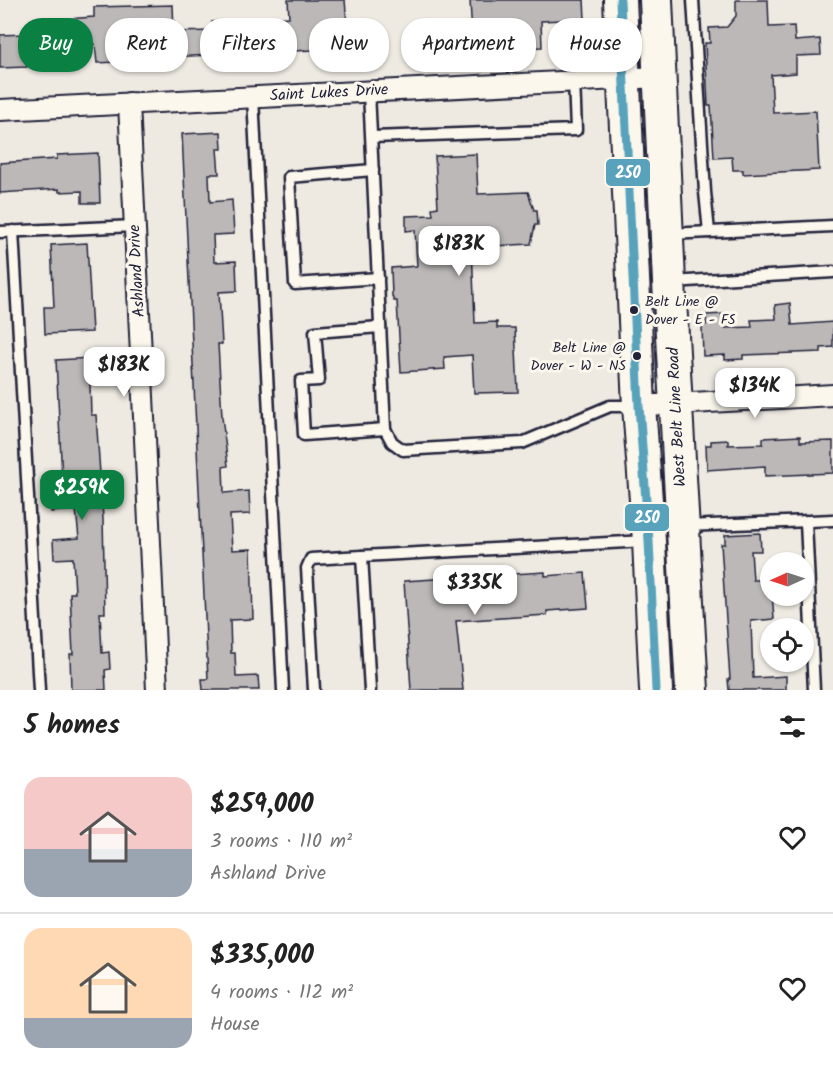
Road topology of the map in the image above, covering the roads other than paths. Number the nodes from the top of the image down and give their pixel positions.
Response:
1 (620, 0) edge
2 (656, 0) edge
3 (693, 0) edge
4 (659, 77) junction
5 (624, 78) junction
6 (574, 80) junction
7 (369, 92) junction
8 (253, 97) junction
9 (129, 104) junction
10 (0, 110) edge
11 (372, 137) junction
12 (373, 170) junction
13 (135, 226) junction
14 (833, 226) edge
15 (13, 231) junction
16 (0, 232) edge
17 (709, 232) junction
18 (667, 234) junction
19 (833, 272) edge
20 (378, 278) junction
21 (669, 282) junction
22 (380, 327) junction
23 (833, 395) edge
24 (676, 404) junction
25 (639, 406) junction
26 (385, 429) junction
27 (833, 520) edge
28 (806, 522) junction
29 (683, 526) junction
30 (649, 541) junction
31 (362, 556) junction
32 (39, 690) edge
33 (157, 690) edge
34 (283, 690) edge
35 (314, 690) edge
36 (370, 690) edge
37 (656, 690) edge
38 (692, 690) edge
39 (814, 690) edge

1 - 5 main road
2 - 4 main road, West Belt Line Road
3 - 17 lane
4 - 5 street, Saint Lukes Drive
4 - 18 main road, West Belt Line Road
5 - 6 street, Saint Lukes Drive
5 - 25 main road
6 - 7 street, Saint Lukes Drive
6 - 11 lane
7 - 8 street, Saint Lukes Drive
7 - 11 lane
8 - 9 street, Saint Lukes Drive
8 - 34 lane
9 - 10 street, Saint Lukes Drive
9 - 13 street, Ashland Drive
11 - 12 lane
12 - 20 lane
12 - 20 lane
13 - 15 lane
13 - 33 street, Ashland Drive
14 - 17 lane
15 - 16 lane
15 - 32 lane
17 - 18 lane
18 - 21 main road, West Belt Line Road
19 - 21 lane
20 - 22 lane
21 - 24 main road, West Belt Line Road
22 - 26 lane
22 - 26 lane
23 - 24 street
24 - 25 street
24 - 29 main road, West Belt Line Road
25 - 26 lane
25 - 30 main road
27 - 28 lane
28 - 29 lane
28 - 39 lane
29 - 38 main road, West Belt Line Road
30 - 31 lane
30 - 37 main road
31 - 35 lane
31 - 36 lane

